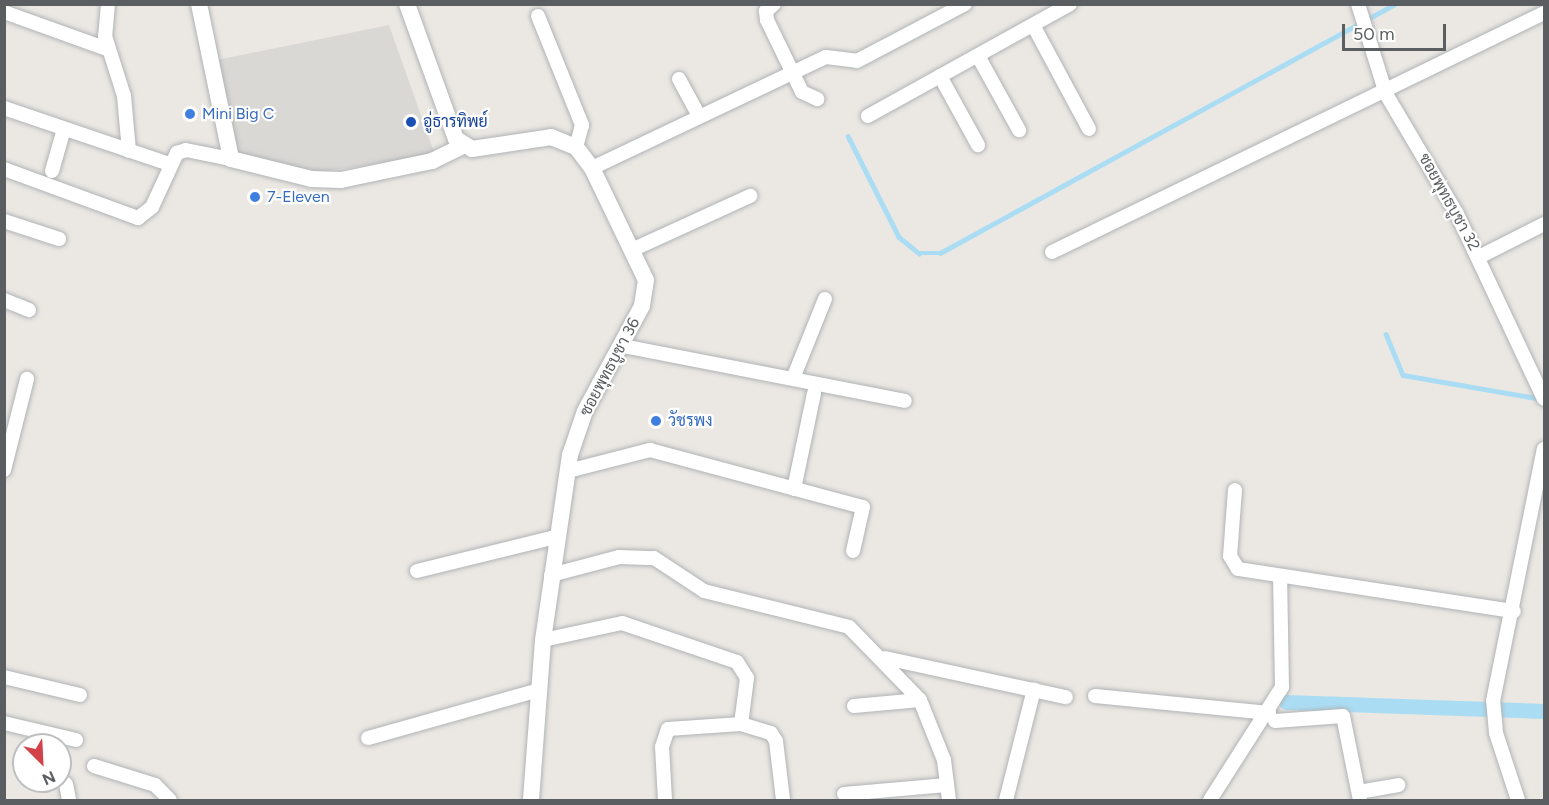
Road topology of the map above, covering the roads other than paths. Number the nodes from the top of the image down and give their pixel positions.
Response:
1 (108, 4) edge
2 (199, 4) edge
3 (407, 4) edge
4 (774, 4) edge
5 (965, 4) edge
6 (1070, 4) edge
7 (10, 10) edge
8 (1545, 13) edge
9 (538, 16) dead end
10 (1361, 18) edge
11 (1033, 25) junction
12 (107, 49) junction
13 (978, 56) junction
14 (792, 71) junction
15 (940, 76) junction
16 (679, 79) dead end
17 (1386, 94) junction
18 (817, 99) dead end
19 (5, 109) edge
20 (699, 116) junction
21 (868, 116) dead end
22 (1089, 129) dead end
23 (1019, 130) dead end
24 (63, 132) junction
25 (978, 145) dead end
26 (463, 146) junction
27 (576, 147) junction
28 (129, 151) junction
29 (231, 159) junction
30 (169, 164) junction
31 (592, 168) junction
32 (4, 169) edge
33 (51, 171) dead end
34 (750, 196) dead end
35 (4, 220) edge
36 (1545, 224) edge
37 (58, 239) dead end
38 (634, 249) junction
39 (1052, 252) dead end
40 (1479, 257) junction
41 (825, 299) dead end
42 (4, 300) edge
43 (29, 309) dead end
44 (623, 346) junction
45 (794, 376) junction
46 (27, 379) dead end
47 (1542, 392) edge
48 (814, 393) dead end
49 (905, 401) dead end
50 (10, 426) edge
51 (1545, 449) edge
52 (4, 470) edge
53 (568, 471) junction
54 (794, 489) junction
55 (1235, 490) dead end
56 (555, 537) junction
57 (854, 551) dead end
58 (417, 571) dead end
59 (551, 575) junction
60 (1280, 576) junction
61 (1514, 611) junction
62 (543, 640) junction
63 (885, 658) junction
64 (4, 677) edge
65 (1034, 689) junction
66 (539, 690) junction
67 (80, 695) dead end
68 (1095, 696) dead end
69 (1066, 697) dead end
70 (920, 700) junction
71 (854, 706) dead end
72 (1272, 717) junction
73 (4, 723) edge
74 (741, 724) junction
75 (368, 738) dead end
76 (76, 740) dead end
77 (94, 766) dead end
78 (947, 785) junction
79 (1398, 785) dead end
80 (844, 794) dead end
81 (1359, 796) edge
82 (170, 801) edge
83 (531, 801) edge
84 (665, 801) edge
85 (783, 801) edge
86 (949, 801) edge
87 (1006, 801) edge
88 (1210, 801) edge
89 (1518, 801) edge

1 - 12 street
2 - 29 street
3 - 26 street
4 - 14 street
5 - 14 street
6 - 11 street
7 - 12 street
8 - 17 street
9 - 27 street
10 - 17 street, ซอยพุทธบูชา 32
11 - 13 street
11 - 22 street
12 - 28 street
13 - 15 street
13 - 23 street
14 - 18 street
14 - 20 street
15 - 21 street
15 - 25 street
16 - 20 street
17 - 39 street
17 - 40 street, ซอยพุทธบูชา 32
19 - 24 street
20 - 31 street
24 - 28 street
24 - 33 street
26 - 27 street
26 - 29 street
27 - 31 street, ซอยพุทธบูชา 36
28 - 30 street
29 - 30 street
30 - 32 street
31 - 38 street, ซอยพุทธบูชา 36
34 - 38 street
35 - 37 street
36 - 40 street
38 - 44 street, ซอยพุทธบูชา 36
40 - 47 street, ซอยพุทธบูชา 32
41 - 45 street
42 - 43 street
44 - 45 street
44 - 53 street, ซอยพุทธบูชา 36
45 - 49 street
46 - 50 street
48 - 54 street
50 - 52 street
51 - 61 street
53 - 54 street
53 - 56 street, ซอยพุทธบูชา 36
54 - 57 street
55 - 60 street
56 - 58 street
56 - 59 street, ซอยพุทธบูชา 36
59 - 62 street, ซอยพุทธบูชา 36
59 - 63 street
60 - 61 street
60 - 72 street
61 - 89 street
62 - 66 street, ซอยพุทธบูชา 36
62 - 74 street
63 - 65 street
63 - 70 street
64 - 67 street
65 - 69 street
65 - 87 street
66 - 75 street
66 - 83 street, ซอยพุทธบูชา 36
68 - 72 street
70 - 71 street
70 - 78 street
72 - 81 street
72 - 88 street
73 - 76 street
74 - 84 street
74 - 85 street
77 - 82 street
78 - 80 street
78 - 86 street
79 - 81 street

